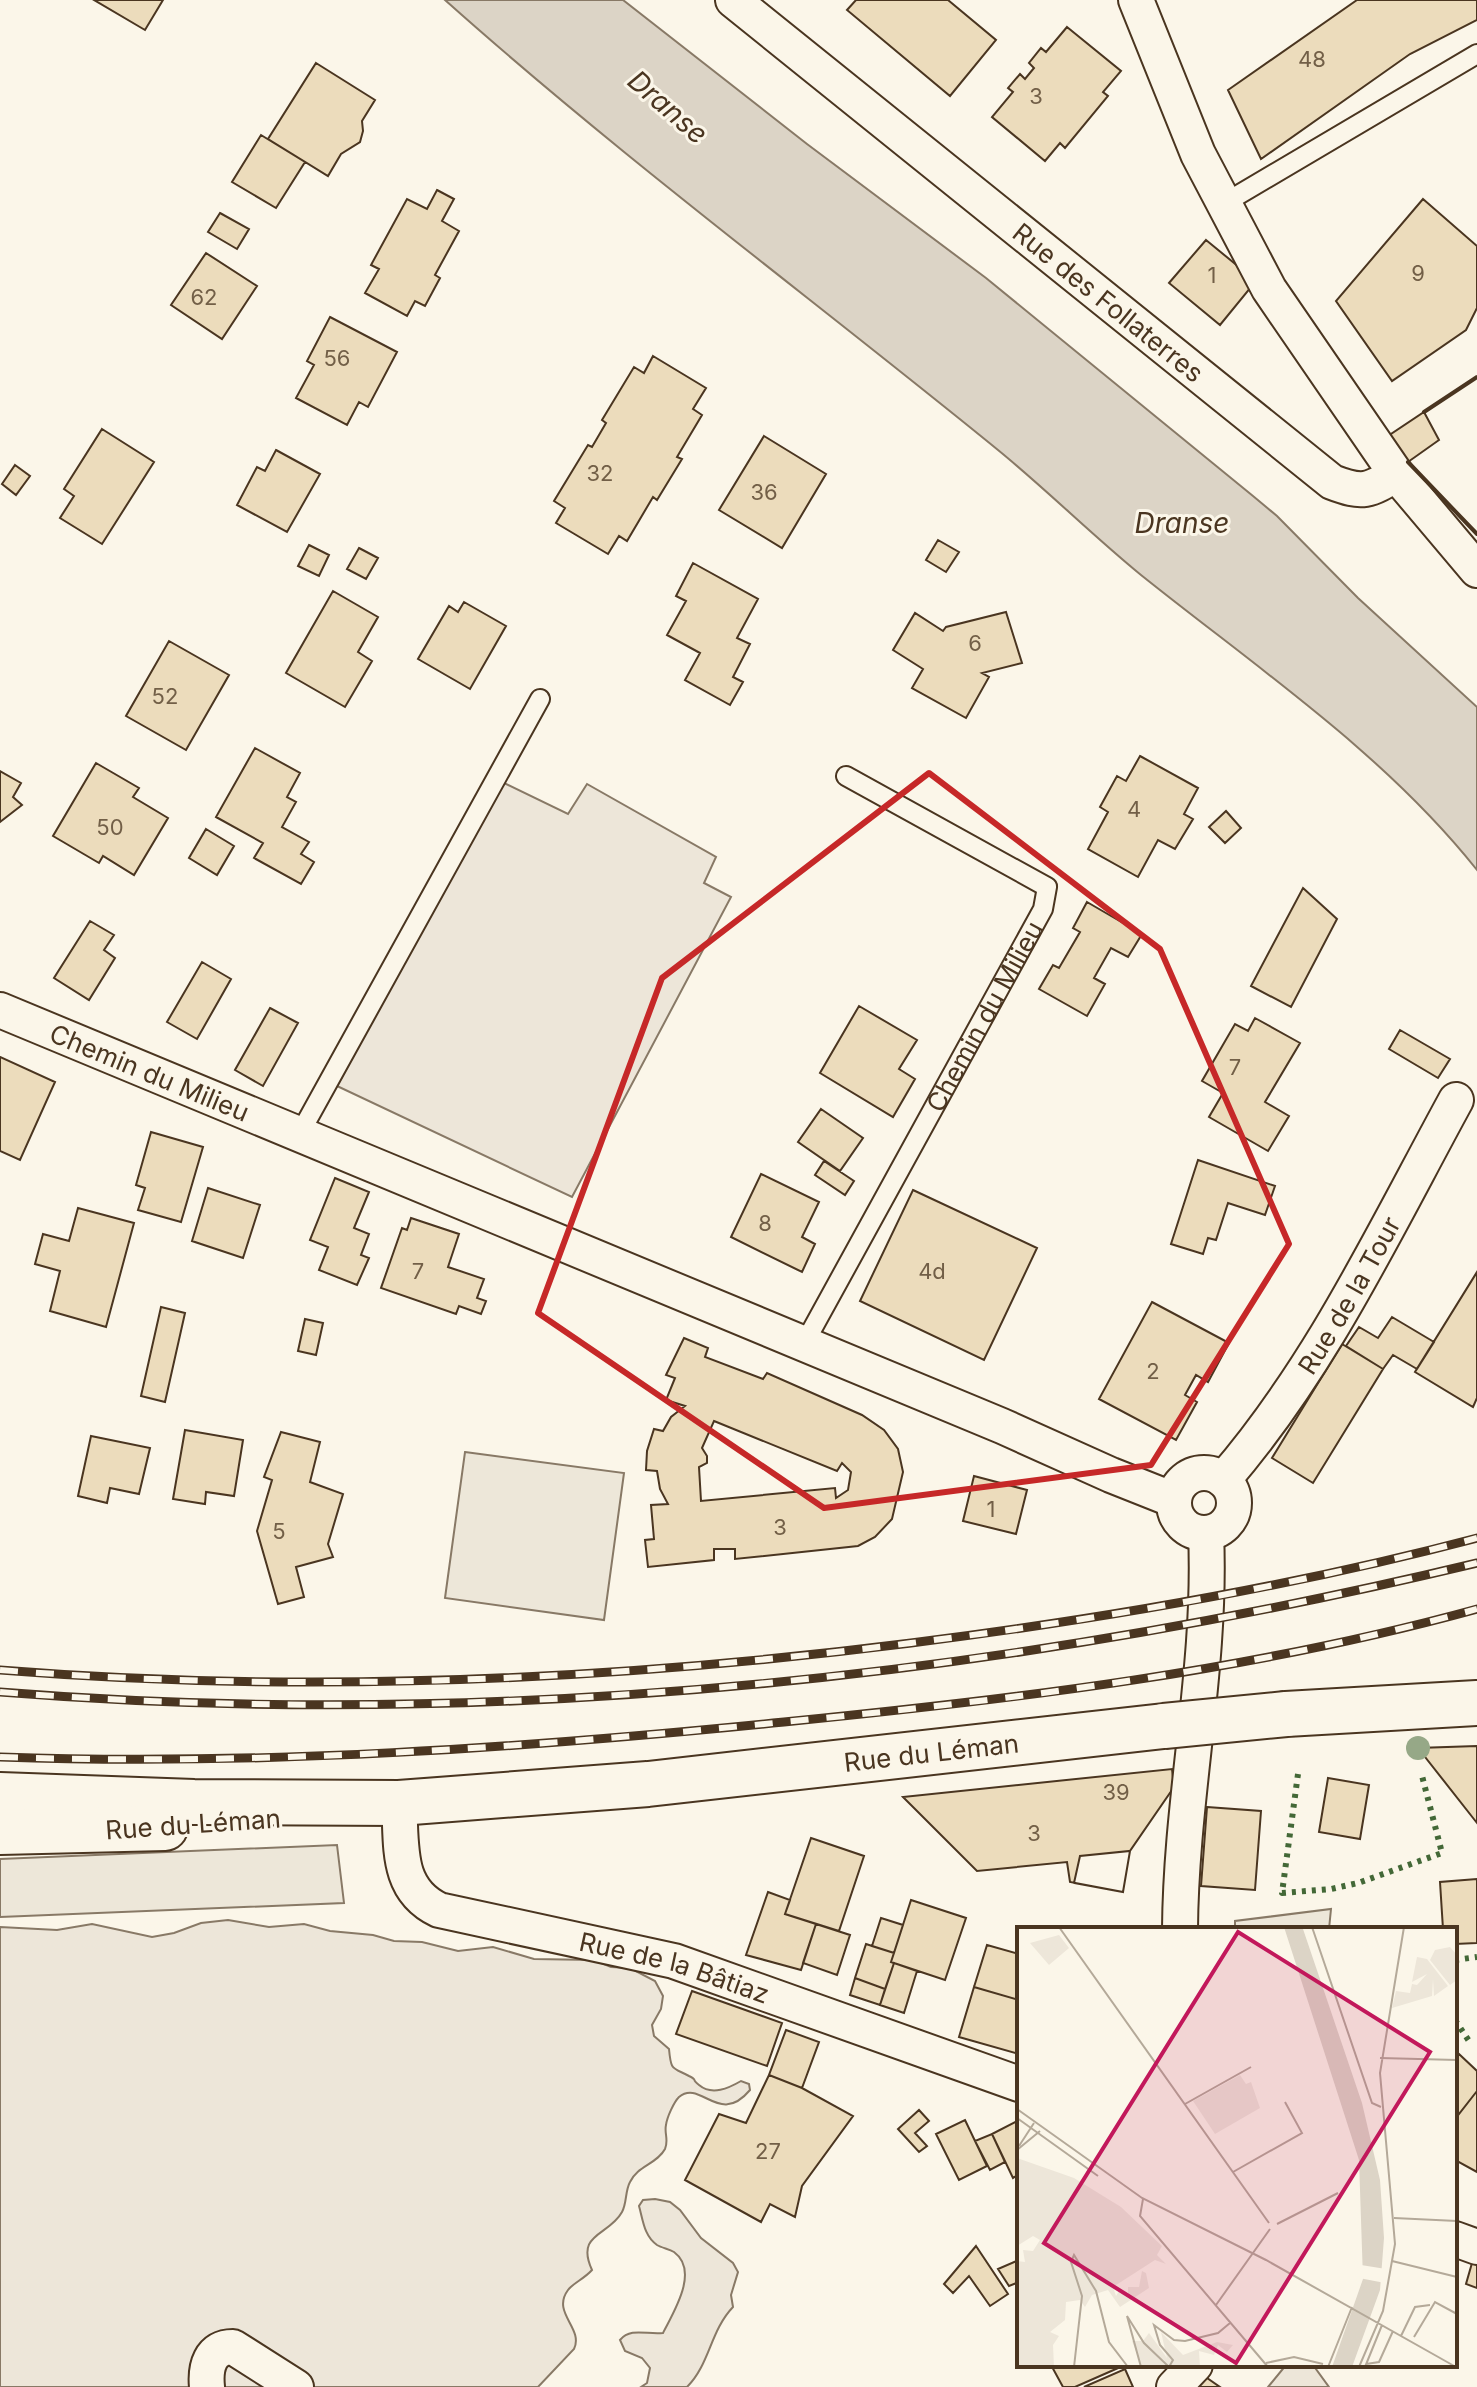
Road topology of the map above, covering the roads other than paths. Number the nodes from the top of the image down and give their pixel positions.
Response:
1 (733, 0) edge
2 (1136, 0) edge
3 (1477, 54) edge
4 (1223, 204) junction
5 (1396, 474) junction
6 (1477, 570) edge
7 (540, 699) dead end
8 (846, 776) dead end
9 (0, 1010) edge
10 (1456, 1100) dead end
11 (299, 1135) junction
12 (804, 1344) junction
13 (1223, 1480) junction
14 (1174, 1500) junction
15 (1206, 1533) junction
16 (1477, 1703) edge
17 (0, 1795) edge
18 (392, 1804) junction
19 (0, 1832) edge
20 (1180, 1927) edge
21 (1017, 2083) edge
22 (1457, 2240) edge
23 (1477, 2247) edge
24 (1193, 2367) edge
25 (207, 2387) edge
26 (296, 2387) edge
27 (1174, 2387) edge

1 - 5 street, Rue des Follaterres
2 - 4 street
3 - 4 lane
4 - 5 street
5 - 6 street
7 - 11 lane
8 - 12 lane, Chemin du Milieu
9 - 11 street, Chemin du Milieu
10 - 13 street, Rue de la Tour
11 - 12 street, Chemin du Milieu
12 - 14 street, Chemin du Milieu
13 - 14 street
13 - 15 street
14 - 15 street
15 - 20 street
16 - 18 main road, Rue du Léman, bridge
17 - 18 main road, Rue du Léman
18 - 19 main road, Rue du Léman
18 - 21 street, Rue de la Bâtiaz
22 - 23 street
24 - 27 street
25 - 26 street

